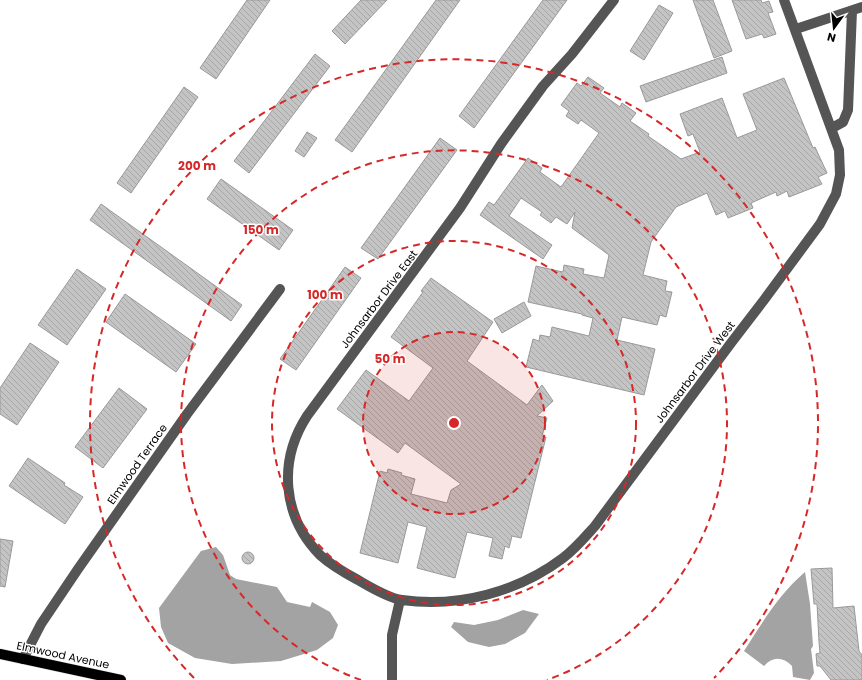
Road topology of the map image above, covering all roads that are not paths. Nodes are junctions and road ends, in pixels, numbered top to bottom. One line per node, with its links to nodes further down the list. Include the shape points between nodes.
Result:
1 (614, 0): 7 (street, Johnsarbor Drive East, via 543,86 501,144 460,208 307,416 294,439 287,479 293,510 305,536 321,556 335,566 378,591)
2 (784, 0): 4 (street, Johnsarbor Drive West)
3 (857, 9): 4 (street); 5 (street, via 848,110 843,122)
4 (796, 28): 5 (street, Johnsarbor Drive West)
5 (832, 128): 7 (street, Johnsarbor Drive West, via 839,150 840,175 836,194 820,224 586,536 551,566 532,578 503,590 461,600)
6 (280, 289): 9 (street, Elmwood Terrace, via 78,569 41,624)
7 (400, 600): 11 (street, via 392,635)
8 (0, 654): 9 (main road, Elmwood Avenue)
9 (23, 659): 10 (main road, Elmwood Avenue)
10 (121, 680)
11 (392, 680)

